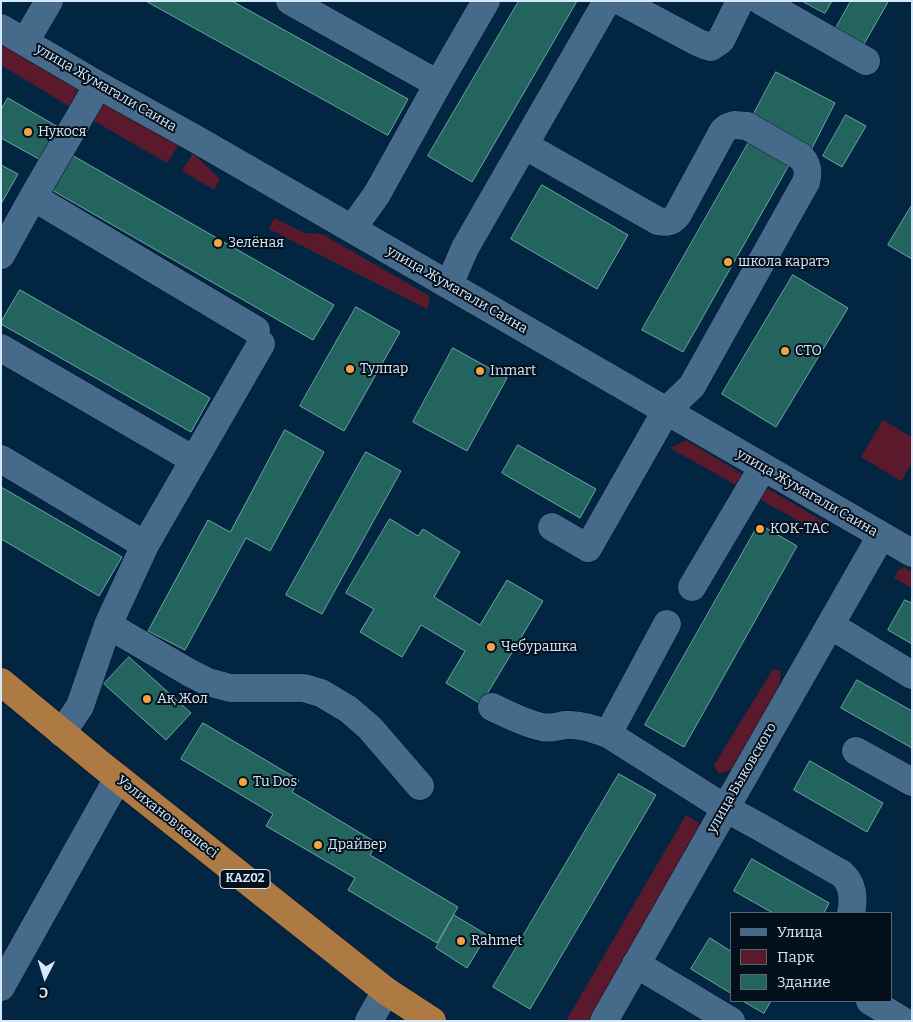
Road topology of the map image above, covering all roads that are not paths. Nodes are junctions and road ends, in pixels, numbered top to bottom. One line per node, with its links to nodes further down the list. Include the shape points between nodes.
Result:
1 (49, 1): 9 (street)
2 (290, 1): 12 (street)
3 (486, 1): 12 (street)
4 (607, 1): 13 (street)
5 (620, 1): 6 (street, via 704,46 711,46 721,40)
6 (740, 1)
7 (760, 1): 10 (street)
8 (1, 28): 9 (street, улица Жумагали Саина)
9 (25, 42): 11 (street, улица Жумагали Саина)
10 (866, 62)
11 (98, 84): 14 (street); 15 (street, улица Жумагали Саина)
12 (438, 84): 15 (street, via 377,194)
13 (524, 145): 17 (street, via 465,248); 19 (street, via 664,222 678,214 728,127 747,126 805,162 808,168 806,182 692,386)
14 (34, 197): 16 (street); 21 (street, via 258,337)
15 (352, 229): 17 (street, улица Жумагали Саина)
16 (1, 255)
17 (449, 285): 19 (street, улица Жумагали Саина)
18 (1, 348): 21 (street)
19 (666, 411): 22 (street, улица Жумагали Саина); 23 (street, via 588,548)
20 (1, 459): 25 (street)
21 (194, 460): 25 (street)
22 (763, 467): 24 (street, улица Жумагали Саина); 27 (street)
23 (552, 527)
24 (881, 536): 26 (street, улица Жумагали Саина); 30 (street, улица Быковского)
25 (145, 545): 29 (street)
26 (912, 553)
27 (692, 587)
28 (667, 624): 35 (street)
29 (108, 625): 34 (street, via 80,706); 39 (street, via 208,682 230,688 304,688 321,693 348,709 370,728)
30 (830, 625): 31 (street); 40 (street, улица Быковского)
31 (912, 675)
32 (1, 682): 34 (highway, Уәлиханов көшесі / KАZ02)
33 (492, 707): 35 (street, via 542,727 581,726)
34 (62, 733): 37 (highway, Уәлиханов көшесі / KАZ02)
35 (608, 734): 40 (street)
36 (856, 751): 38 (street)
37 (118, 778): 43 (street); 44 (highway, Уәлиханов көшесі / KАZ02)
38 (912, 782)
39 (420, 786)
40 (725, 808): 41 (street, via 847,878 853,894); 42 (street, улица Быковского)
41 (851, 912)
42 (636, 964): 48 (street, улица Быковского); 49 (street)
43 (1, 986)
44 (386, 991): 46 (street); 47 (highway, Уәлиханов көшесі / KАZ02)
45 (872, 1002): 50 (street)
46 (369, 1021)
47 (432, 1021)
48 (604, 1021)
49 (731, 1021)
50 (903, 1021)

